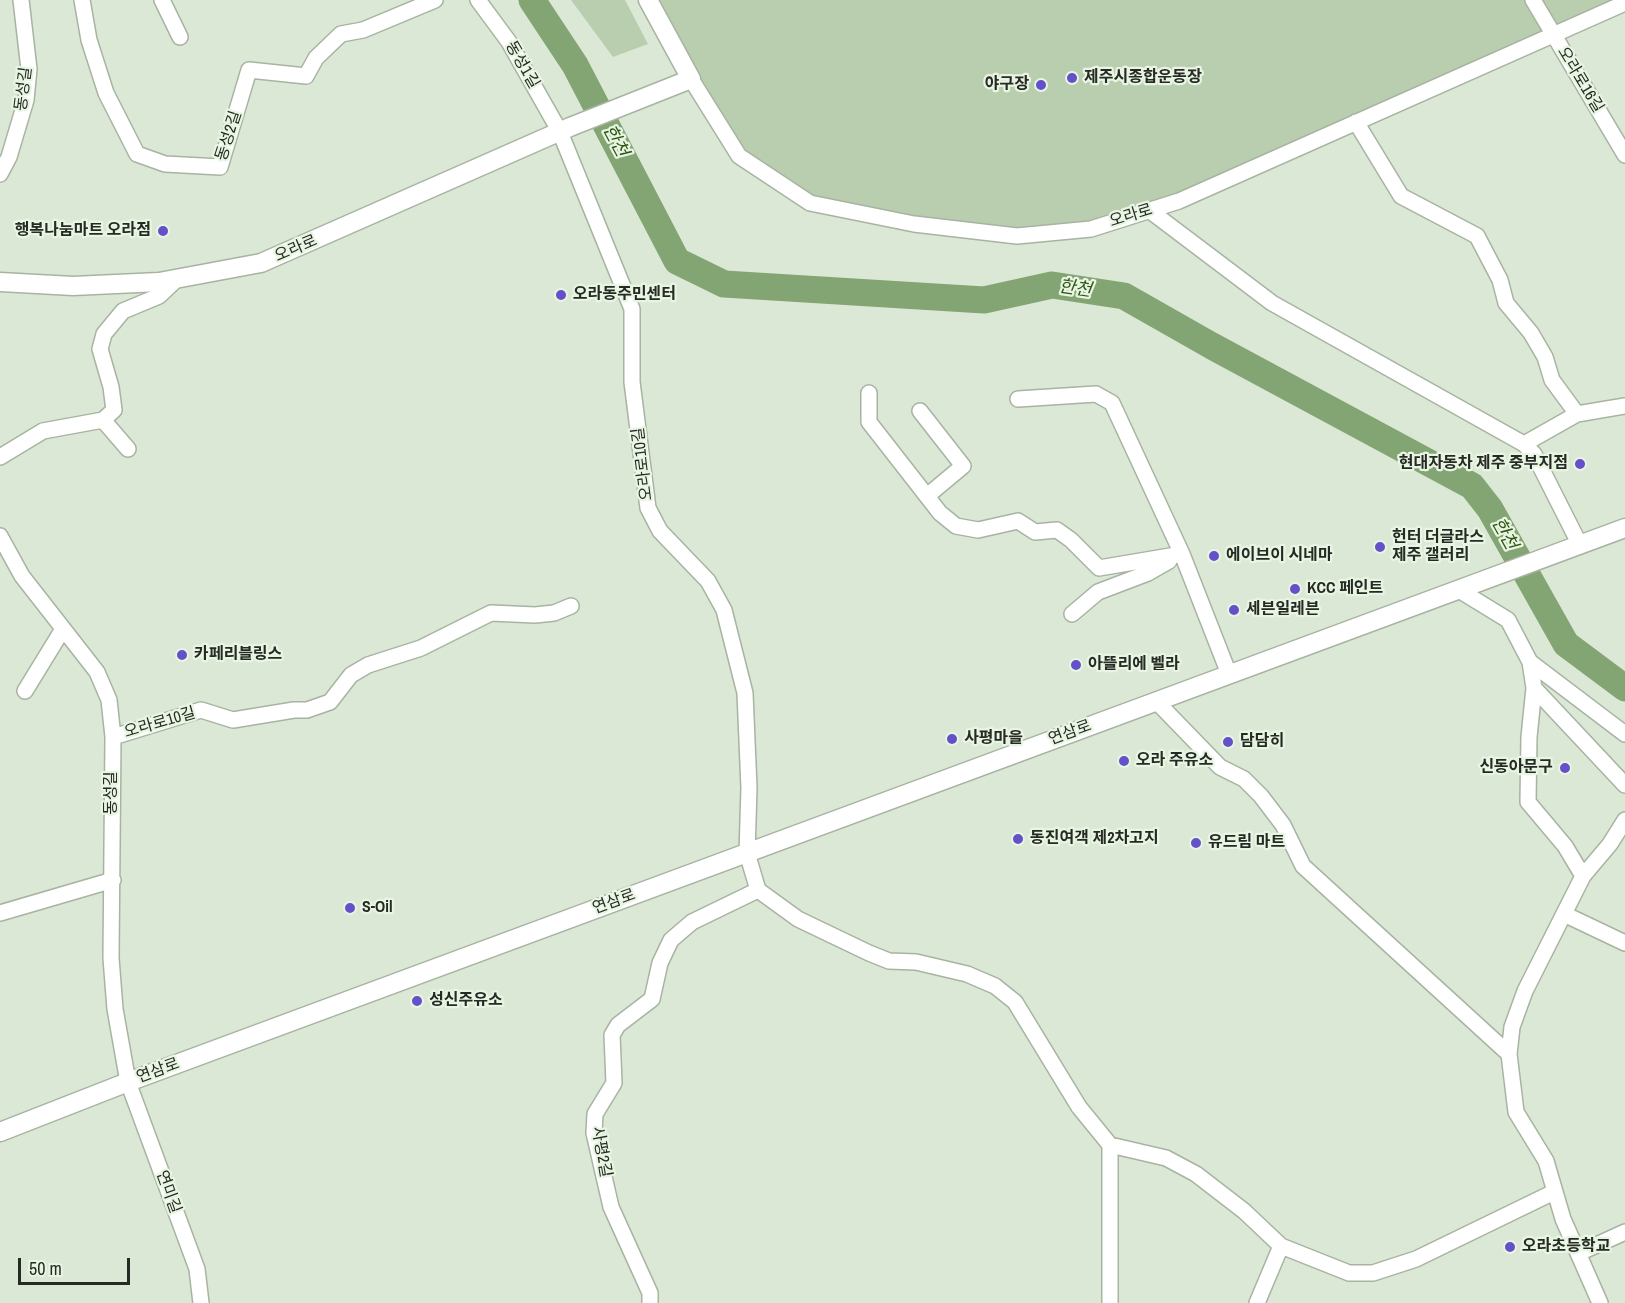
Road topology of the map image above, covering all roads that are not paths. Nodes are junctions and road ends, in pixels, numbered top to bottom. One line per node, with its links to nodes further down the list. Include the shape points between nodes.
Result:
1 (21, 0): 15 (street, 동성길, via 29,69 26,100)
2 (82, 0): 4 (street, 동성2길, via 106,93 137,154 165,164 220,167 249,70 306,76 316,58 340,34 363,30)
3 (162, 0): 10 (street)
4 (435, 0)
5 (478, 0): 13 (street, 동성1길)
6 (648, 0): 11 (main road)
7 (1533, 0): 9 (street, 오라로16길)
8 (1625, 3): 9 (street, 오라로)
9 (1554, 35): 12 (street, 오라로); 14 (street, 오라로16길)
10 (180, 37)
11 (691, 79): 13 (main road, 오라로); 16 (street, 오라로, via 739,156 810,203 914,224 1017,236 1091,229)
12 (1356, 122): 16 (street, 오라로, via 1179,201); 23 (street, via 1401,196 1478,236 1500,280 1506,303 1531,333 1552,380)
13 (565, 130): 17 (main road, 오라로, via 261,263); 46 (street, 오라로10길, via 632,309 632,382 648,508 660,531 708,581 723,610 745,693)
14 (1625, 155)
15 (0, 174)
16 (1149, 210): 25 (street, via 1272,303)
17 (178, 278): 18 (main road, 오라로, via 73,286); 24 (street, via 159,297 123,311 104,334 100,349 114,410)
18 (0, 282)
19 (869, 393): 28 (street, via 869,422)
20 (1018, 399): 32 (street, via 1096,394 1112,403)
21 (1625, 405): 23 (street)
22 (920, 411): 28 (street, via 963,466)
23 (1577, 414): 25 (street)
24 (103, 420): 26 (street); 27 (street, via 43,431)
25 (1524, 444): 31 (street, via 1534,454)
26 (128, 449)
27 (0, 457)
28 (927, 496): 32 (street, via 956,526 978,530 1018,521 1035,532 1057,530 1099,568)
29 (1625, 528): 31 (main road)
30 (0, 536): 36 (street, 동성길, via 22,576)
31 (1577, 546): 33 (main road, 연삼로)
32 (1182, 554): 35 (street, via 1148,573 1098,592); 38 (street)
33 (1459, 590): 37 (street, via 1508,620); 38 (main road, 연삼로)
34 (571, 606): 43 (street, 오라로10길, via 544,614 491,613 421,648 368,665 351,675 330,702 308,710 233,720 201,710)
35 (1072, 614)
36 (63, 629): 40 (street); 43 (street, 동성길, via 97,672 109,700)
37 (1530, 662): 39 (street); 42 (street)
38 (1229, 675): 41 (main road, 연삼로)
39 (1534, 688): 44 (street); 47 (street, via 1528,802 1565,846)
40 (25, 691)
41 (1156, 701): 46 (main road, 연삼로); 53 (street, via 1220,766 1244,779 1261,796 1282,825 1302,866)
42 (1625, 734)
43 (113, 737): 48 (street, 동성길)
44 (1625, 785)
45 (1625, 820): 47 (street)
46 (747, 852): 49 (street, 오라로10길); 54 (main road, 연삼로)
47 (1583, 876): 51 (street)
48 (113, 880): 50 (street); 54 (street, 동성길, via 111,958)
49 (758, 890): 56 (street, via 798,919 869,953 967,974 995,987 1015,1002 1079,1107); 62 (street, 사평2길, via 692,922 671,940 660,963 652,999 618,1025 612,1035 614,1083 595,1114 594,1133 611,1207 650,1293)
50 (0, 913)
51 (1564, 914): 52 (street); 53 (street, via 1525,991 1512,1027)
52 (1625, 943)
53 (1509, 1054): 57 (street, via 1516,1113 1546,1161)
54 (128, 1082): 55 (main road, 연삼로); 61 (street, 연미길, via 197,1269)
55 (0, 1132)
56 (1110, 1145): 59 (street, via 1166,1158 1196,1174 1261,1225); 63 (street)
57 (1554, 1192): 59 (street, via 1416,1259 1373,1273 1349,1273); 60 (street)
58 (1625, 1232): 60 (street)
59 (1281, 1246): 64 (street)
60 (1579, 1253): 65 (street)
61 (201, 1303)
62 (650, 1303)
63 (1110, 1303)
64 (1257, 1303)
65 (1600, 1303)

